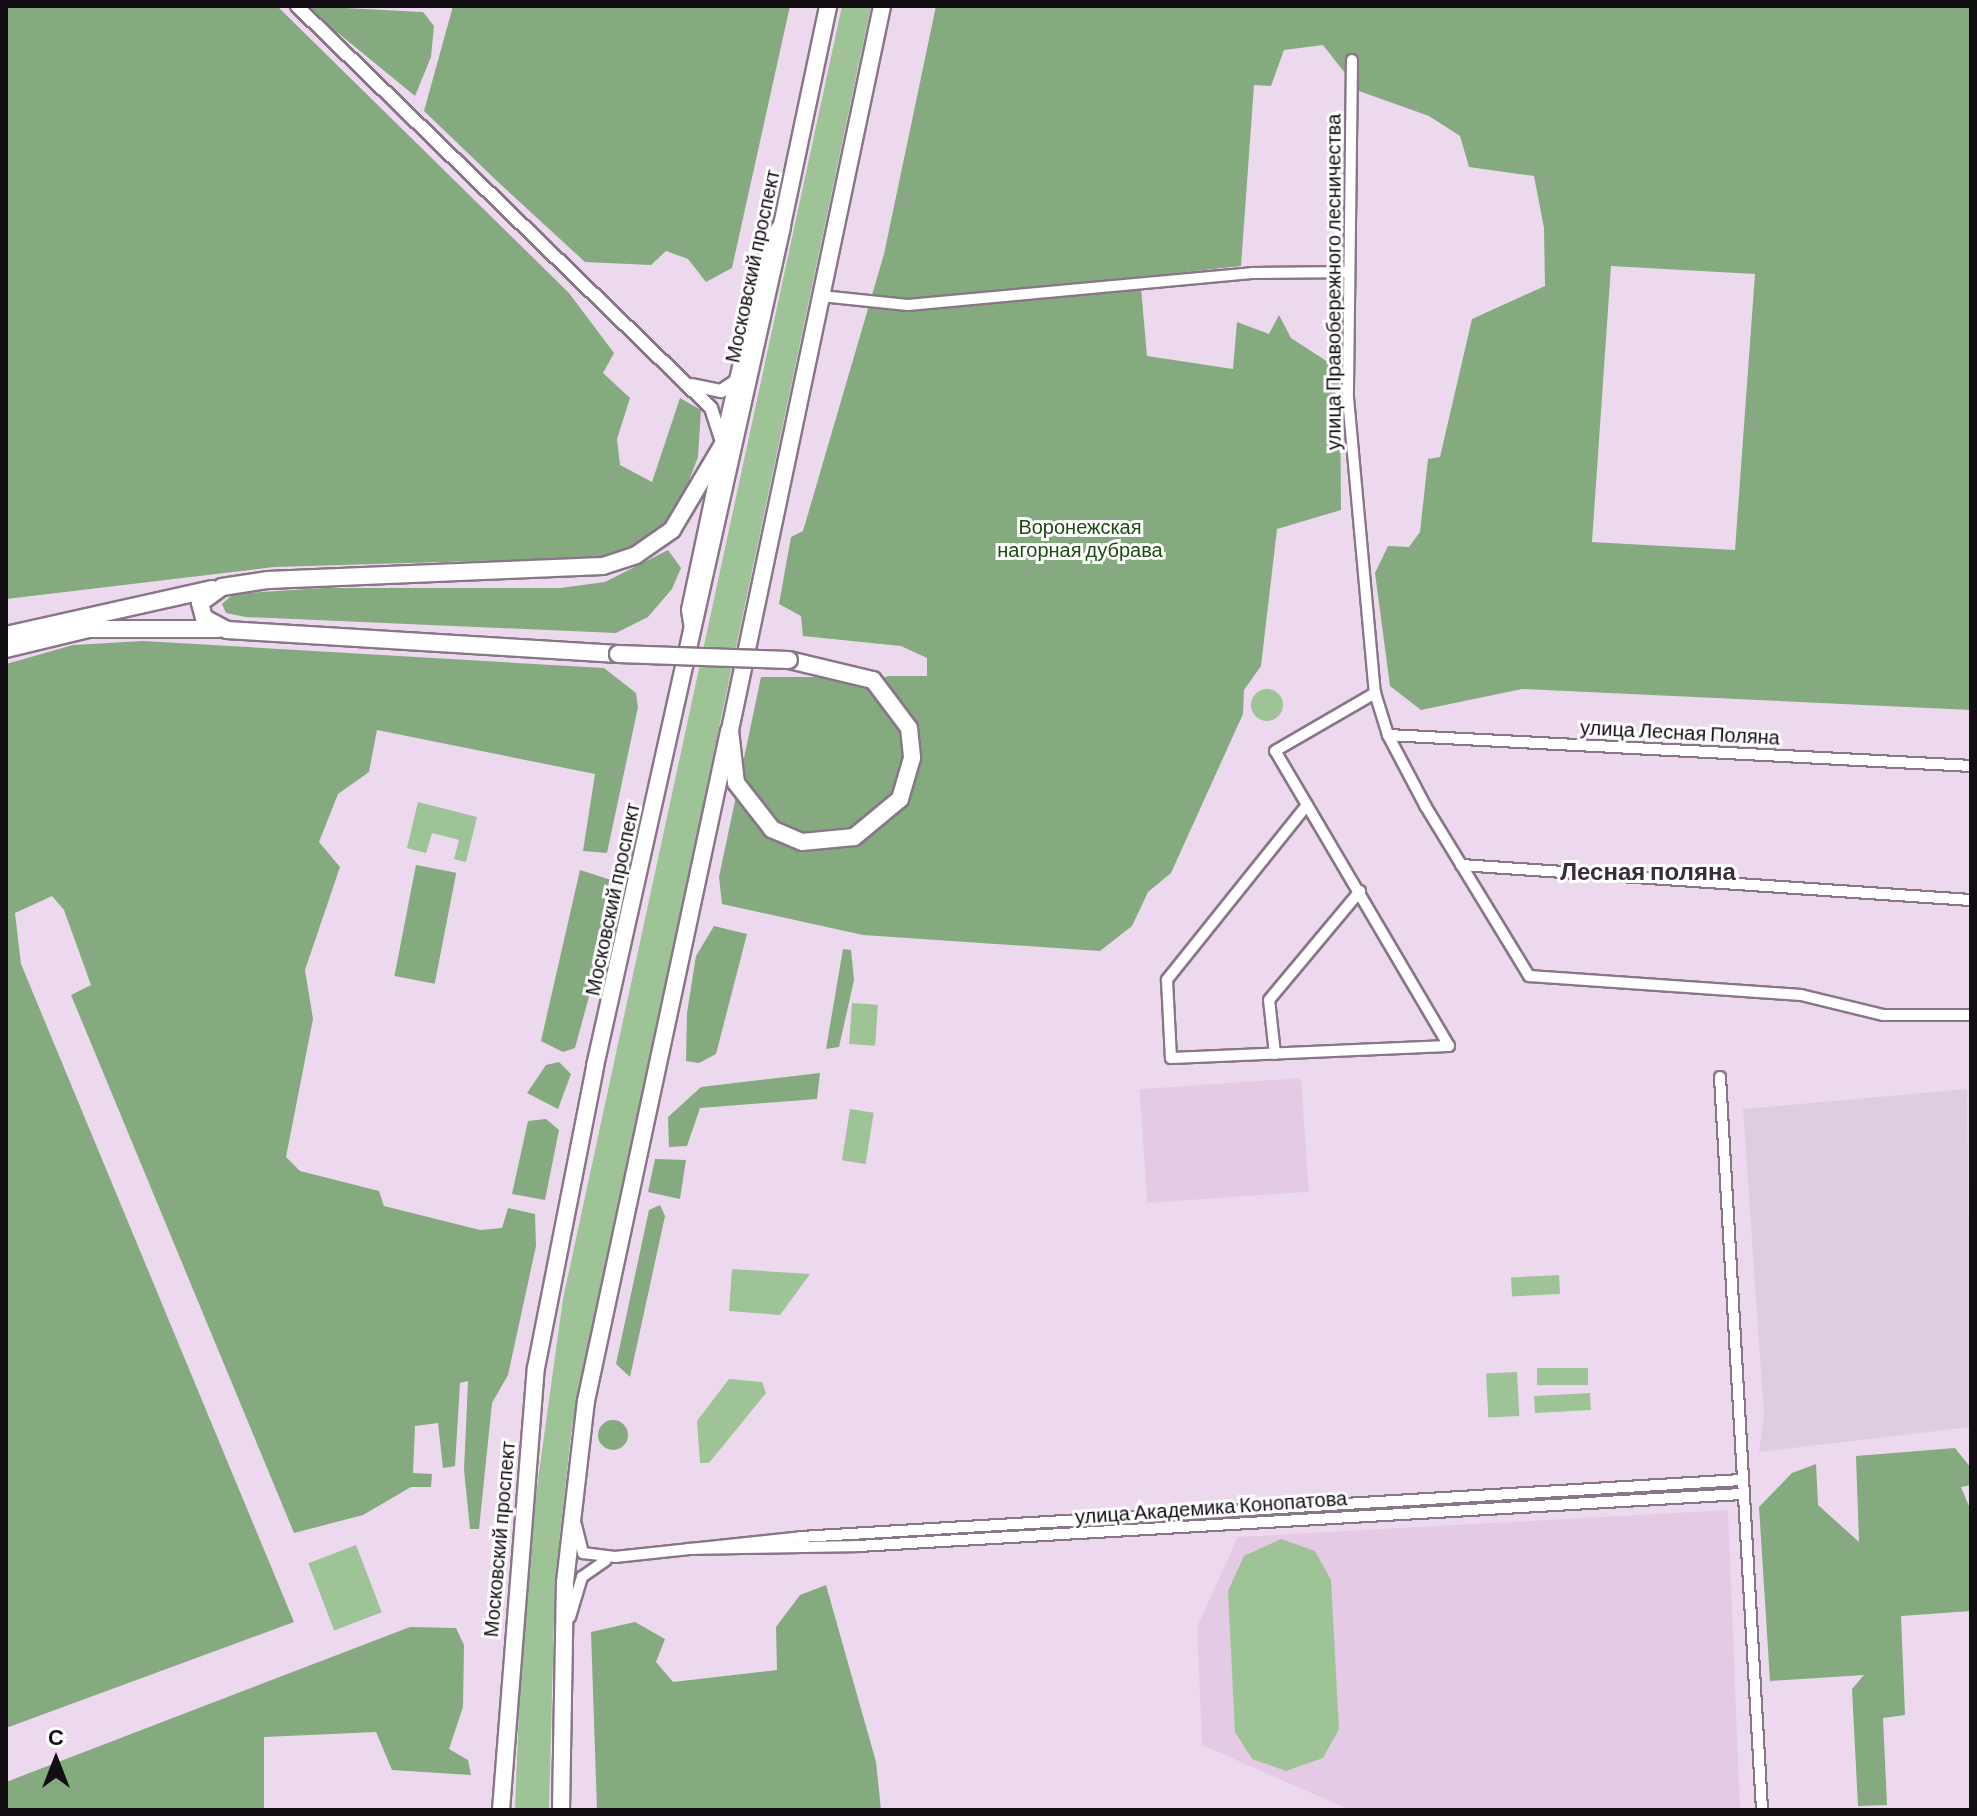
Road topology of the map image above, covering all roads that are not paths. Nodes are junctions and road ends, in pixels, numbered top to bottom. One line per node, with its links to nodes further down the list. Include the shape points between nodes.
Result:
1 (297, 6): 9 (street)
2 (828, 6): 5 (main road, Московский проспект)
3 (882, 6): 7 (main road)
4 (1352, 60): 6 (street, улица Правобережного лесничества)
5 (782, 225): 8 (main road, via 770,243); 14 (main road, Московский проспект)
6 (1349, 272): 7 (street, via 1252,273 908,305); 16 (street, улица Правобережного лесничества, via 1351,469)
7 (821, 296): 17 (main road)
8 (739, 379): 9 (street, via 721,391); 10 (main road)
9 (692, 385): 10 (street, via 716,417)
10 (723, 444): 11 (main road, via 688,512 655,544 620,561 566,571); 14 (street, via 688,610)
11 (222, 587): 12 (main road, via 200,609); 13 (main road)
12 (227, 630): 15 (main road, via 88,629); 17 (main road, bridge, via 789,660 858,674 894,699 909,728 912,758 891,812 837,842 786,838 741,793)
13 (6, 635)
14 (692, 635): 33 (main road, Московский проспект, via 536,1368)
15 (6, 649)
16 (1375, 693): 18 (street); 20 (street, via 1275,751)
17 (730, 730): 29 (main road, via 605,1300)
18 (1388, 735): 19 (street, улица Лесная Поляна); 21 (street)
19 (1971, 766)
20 (1307, 805): 22 (street); 25 (street, via 1167,980 1171,1058)
21 (1461, 865): 23 (street); 24 (street, via 1529,976 1801,995 1883,1015)
22 (1360, 891): 25 (street, via 1269,1000); 25 (street, via 1449,1046)
23 (1971, 900)
24 (1971, 1015)
25 (1275, 1054)
26 (1720, 1077): 27 (street)
27 (1741, 1480): 28 (street); 30 (street, улица Академика Конопатова)
28 (1742, 1494): 30 (street, улица Академика Конопатова, via 785,1550); 35 (street)
29 (572, 1503): 31 (street, via 583,1553); 32 (main road)
30 (682, 1547): 31 (street, улица Академика Конопатова)
31 (615, 1557): 32 (street, via 597,1563 577,1586)
32 (563, 1651): 34 (main road)
33 (501, 1810)
34 (561, 1810)
35 (1762, 1810)

